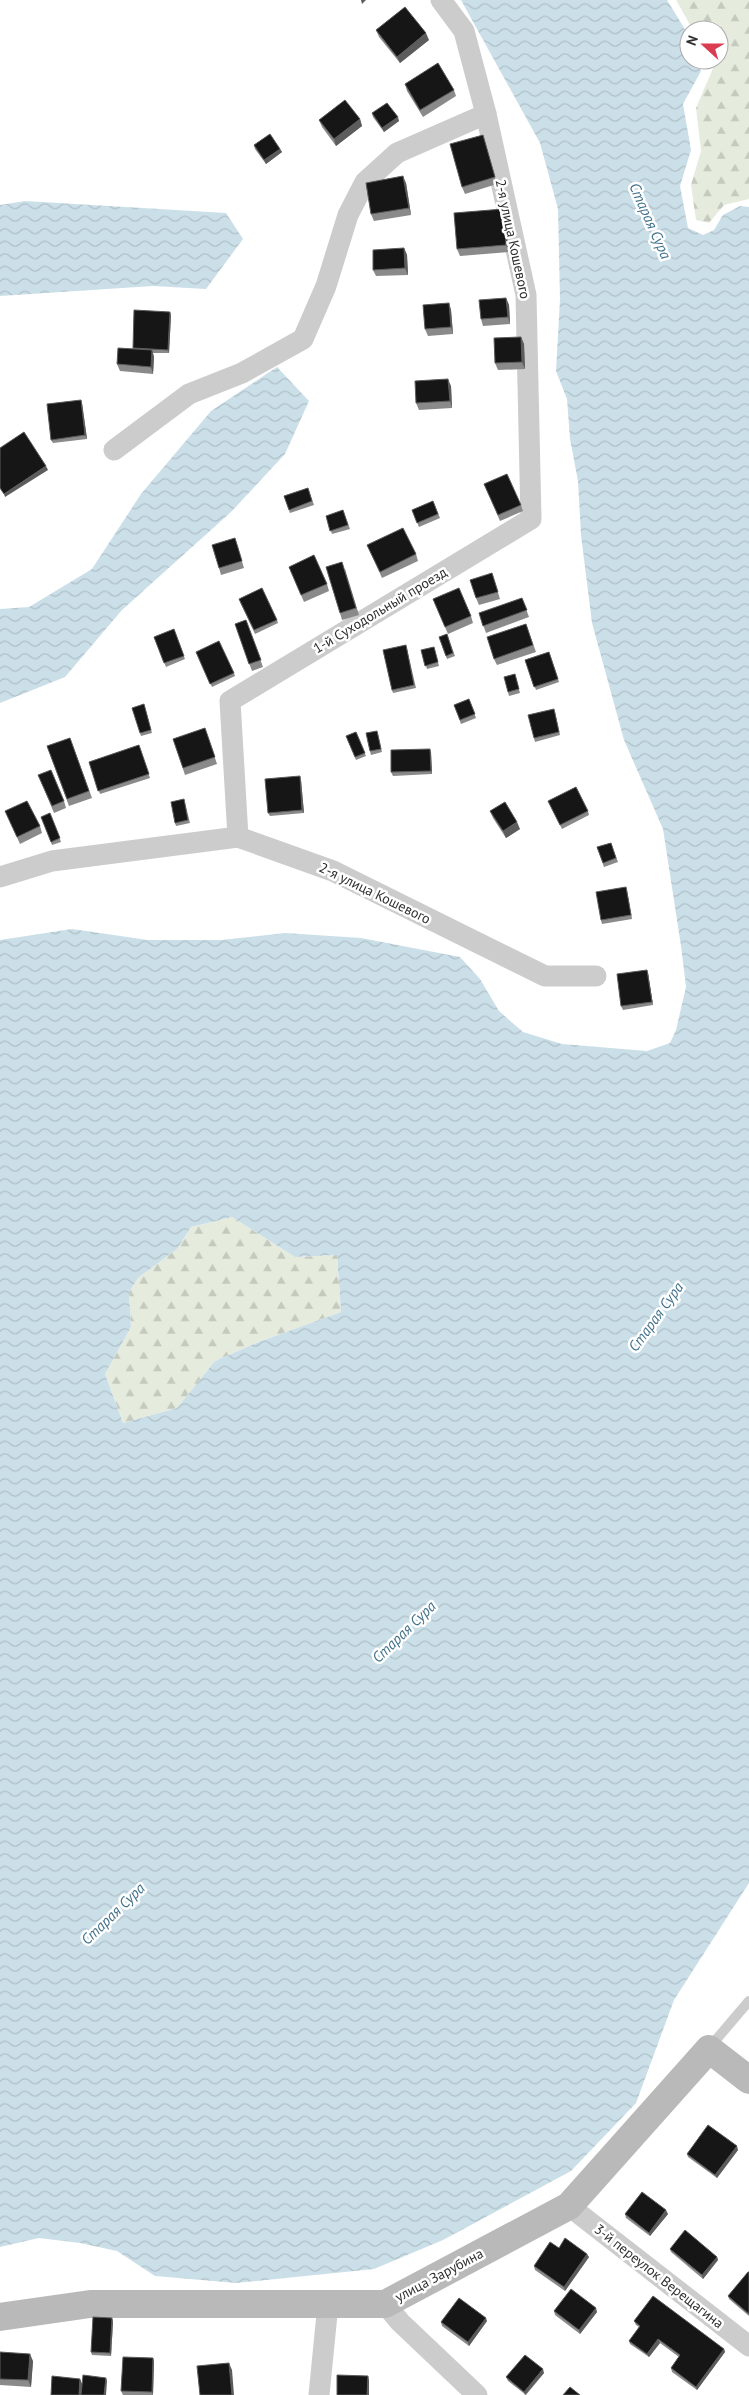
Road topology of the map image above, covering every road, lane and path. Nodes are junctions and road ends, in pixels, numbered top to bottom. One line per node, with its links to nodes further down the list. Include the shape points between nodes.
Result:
1 (441, 0): 2 (street, 2-я улица Кошевого, via 464,31)
2 (486, 114): 3 (street, via 397,153 365,182 348,215 326,286 303,339 242,373 189,394); 4 (street, 2-я улица Кошевого, via 526,295)
3 (114, 450)
4 (531, 519): 5 (street, 1-й Суходольный проезд, via 230,701)
5 (238, 837): 6 (street, 2-я улица Кошевого, via 52,861); 7 (street, 2-я улица Кошевого, via 333,871 545,976)
6 (0, 877)
7 (596, 976)
8 (749, 2001): 9 (lane)
9 (709, 2049): 10 (street); 11 (street, улица Зарубина)
10 (749, 2080)
11 (569, 2206): 13 (street, улица Зарубина); 15 (street, 3-й переулок Верещагина)
12 (328, 2304): 13 (street, улица Зарубина); 14 (street, улица Зарубина, via 90,2304); 16 (street)
13 (385, 2304): 17 (street)
14 (0, 2317)
15 (749, 2346)
16 (319, 2395)
17 (477, 2395)

